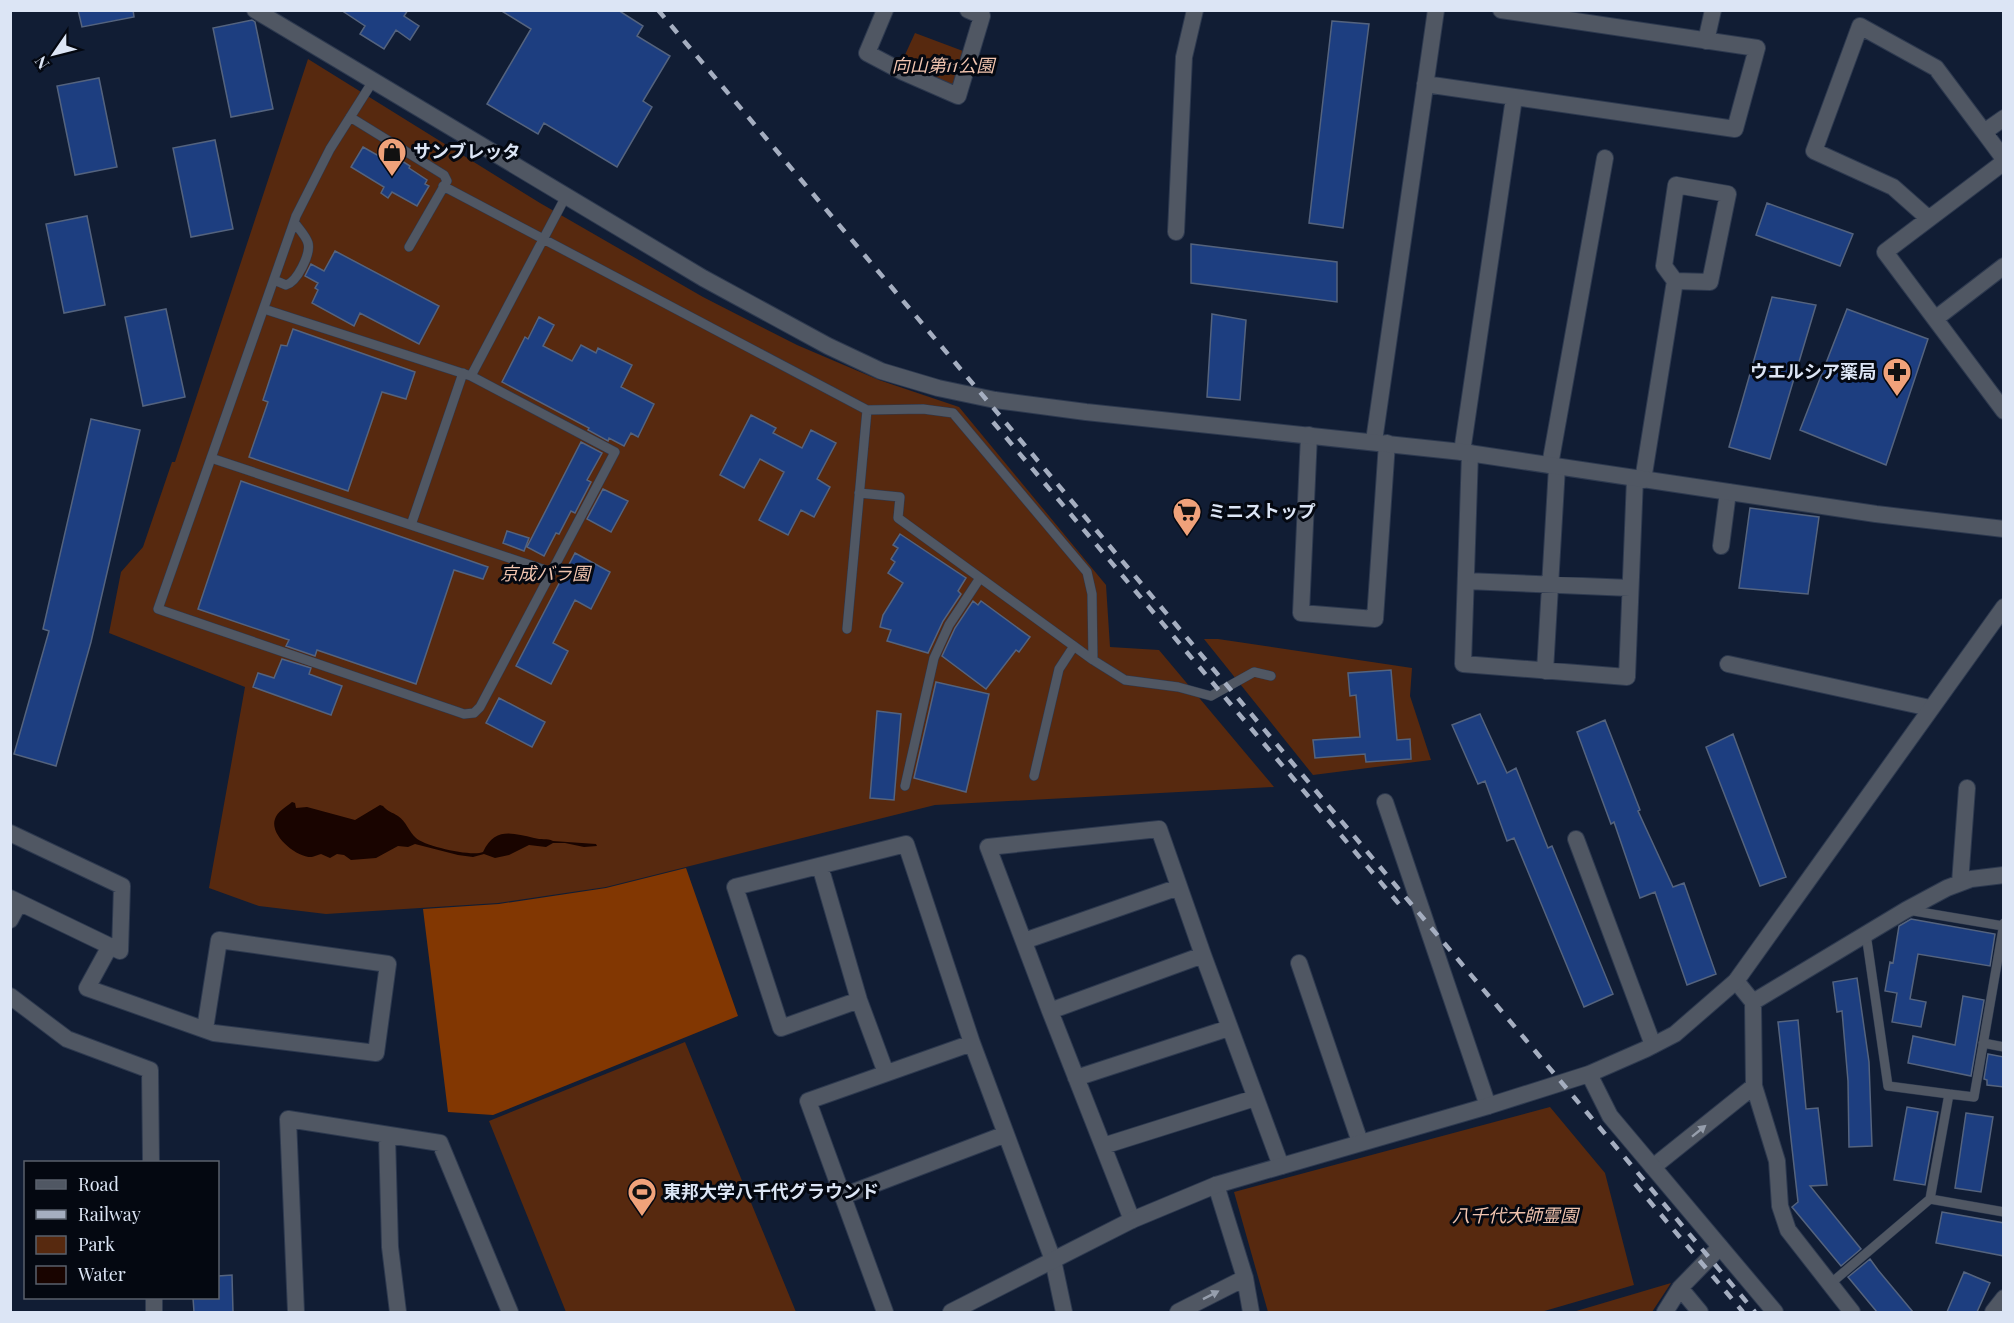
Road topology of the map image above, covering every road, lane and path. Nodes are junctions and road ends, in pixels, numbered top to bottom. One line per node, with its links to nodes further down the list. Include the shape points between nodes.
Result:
1 (255, 10): 9 (street)
2 (885, 10): 3 (street, via 867,53 958,96 982,16)
3 (968, 10)
4 (1195, 10): 21 (street, via 1184,57)
5 (1436, 10): 10 (street)
6 (1713, 10): 8 (street)
7 (1507, 11): 8 (street)
8 (1706, 40): 11 (street, via 1757,48 1735,129)
9 (373, 81): 12 (lane); 18 (street)
10 (1425, 84): 11 (street); 33 (street)
11 (1514, 98): 34 (street)
12 (350, 117): 17 (lane, via 444,175 447,181); 20 (lane)
13 (2004, 118): 14 (street)
14 (1984, 132): 16 (street); 19 (street, via 1936,68 1860,26 1814,151 1893,187)
15 (1605, 158): 36 (street)
16 (2004, 161): 19 (street)
17 (443, 186): 22 (lane); 23 (lane)
18 (566, 196): 22 (lane); 32 (street, via 713,283 881,371 995,400)
19 (1928, 218): 28 (street, via 1885,252)
20 (294, 222): 25 (lane); 25 (lane, via 307,240 309,252 293,282 286,285)
21 (1176, 232)
22 (543, 240): 29 (lane); 30 (lane)
23 (408, 247)
24 (2000, 275): 28 (street)
25 (274, 280): 27 (lane)
26 (1675, 281): 26 (street, via 1664,266 1676,185 1728,194 1710,282); 37 (street)
27 (264, 309): 29 (lane); 35 (lane)
28 (1935, 319): 31 (street)
29 (467, 374): 40 (lane); 43 (lane, via 615,452)
30 (867, 410): 39 (lane); 51 (lane, via 952,413 1087,572 1092,594)
31 (2004, 411)
32 (1308, 435): 33 (street); 33 (street, via 1301,613 1375,619)
33 (1381, 442): 34 (street)
34 (1466, 453): 36 (street); 45 (street)
35 (211, 458): 40 (lane); 43 (lane, via 158,609 464,714 474,713 480,707)
36 (1553, 466): 37 (street); 46 (street)
37 (1639, 479): 38 (street); 47 (street)
38 (1728, 492): 41 (street); 42 (street)
39 (859, 493): 44 (lane, via 900,497 898,518); 49 (lane)
40 (411, 525): 43 (lane)
41 (2004, 529)
42 (1721, 546)
43 (551, 572)
44 (980, 578): 50 (lane); 57 (lane, via 949,625 934,658)
45 (1466, 581): 46 (street); 53 (street, via 1463,664)
46 (1549, 585): 47 (street); 53 (street)
47 (1630, 588): 53 (street, via 1627,677)
48 (2004, 607): 55 (street)
49 (847, 629)
50 (1074, 646): 51 (lane); 56 (lane, via 1059,669)
51 (1093, 660): 54 (lane, via 1125,680 1211,696 1254,672)
52 (1728, 664): 55 (street)
53 (1545, 671)
54 (1271, 676)
55 (1930, 708): 75 (street)
56 (1034, 777)
57 (905, 786)
58 (1967, 788): 64 (street)
59 (1385, 802): 92 (street)
60 (10, 833): 72 (street, via 122,886 120,951)
61 (1576, 839): 84 (street)
62 (820, 866): 77 (street); 77 (street, via 735,887 781,1028); 82 (street, via 906,844)
63 (2004, 875): 64 (street)
64 (1960, 883): 67 (street)
65 (1179, 886): 71 (street); 71 (street, via 1159,829 988,847); 73 (street)
66 (15, 901): 68 (street); 72 (street)
67 (1906, 910): 69 (lane); 70 (street)
68 (10, 920)
69 (2003, 924): 83 (lane)
70 (1866, 934): 78 (street); 90 (lane, via 1888,1086)
71 (1023, 941): 79 (street)
72 (110, 946): 81 (street, via 87,988)
73 (1203, 956): 79 (street); 80 (street)
74 (1299, 963): 95 (street)
75 (1736, 981): 78 (street); 84 (street, via 1675,1034)
76 (10, 996): 97 (street, via 67,1039 150,1070)
77 (860, 1000): 86 (street)
78 (1753, 1002): 89 (street)
79 (1050, 1011): 88 (street)
80 (1229, 1028): 88 (street); 91 (street)
81 (205, 1029): 81 (street, via 376,1053 388,964 219,940)
82 (972, 1043): 86 (street); 93 (street)
83 (1983, 1043): 85 (lane); 90 (lane, via 1974,1097)
84 (1653, 1045): 87 (street)
85 (2004, 1047)
86 (886, 1073): 101 (street, via 808,1101)
87 (1589, 1074): 92 (street); 99 (street, via 1610,1116)
88 (1076, 1078): 96 (street)
89 (1755, 1086): 99 (street, one-way to 89); 108 (street, via 1777,1161 1780,1206 1788,1230)
90 (1949, 1094): 102 (lane)
91 (1255, 1098): 96 (street); 98 (street)
92 (1488, 1106): 95 (street)
93 (1006, 1134): 101 (street); 106 (street)
94 (387, 1135): 112 (street, via 288,1119); 113 (street, via 390,1247); 114 (street, via 440,1143)
95 (1360, 1142): 98 (street)
96 (1103, 1146): 104 (street)
97 (151, 1161)
98 (1281, 1166): 100 (street)
99 (1653, 1167): 105 (street)
100 (1216, 1185): 104 (street); 107 (street)
101 (843, 1196): 115 (street)
102 (1930, 1199): 103 (lane); 108 (lane)
103 (2004, 1212)
104 (1132, 1220): 106 (street)
105 (1720, 1247): 109 (street); 121 (street)
106 (1053, 1260): 111 (street); 116 (street)
107 (1245, 1278): 117 (street, one-way to 107); 118 (street)
108 (1830, 1284): 122 (street)
109 (1680, 1288): 119 (street); 120 (street)
110 (2004, 1298): 123 (street)
111 (961, 1310)
112 (296, 1312)
113 (398, 1312)
114 (510, 1312)
115 (885, 1312)
116 (1065, 1312)
117 (1178, 1312)
118 (1251, 1312)
119 (1665, 1312)
120 (1700, 1312)
121 (1775, 1312)
122 (1852, 1312)
123 (1993, 1312)

